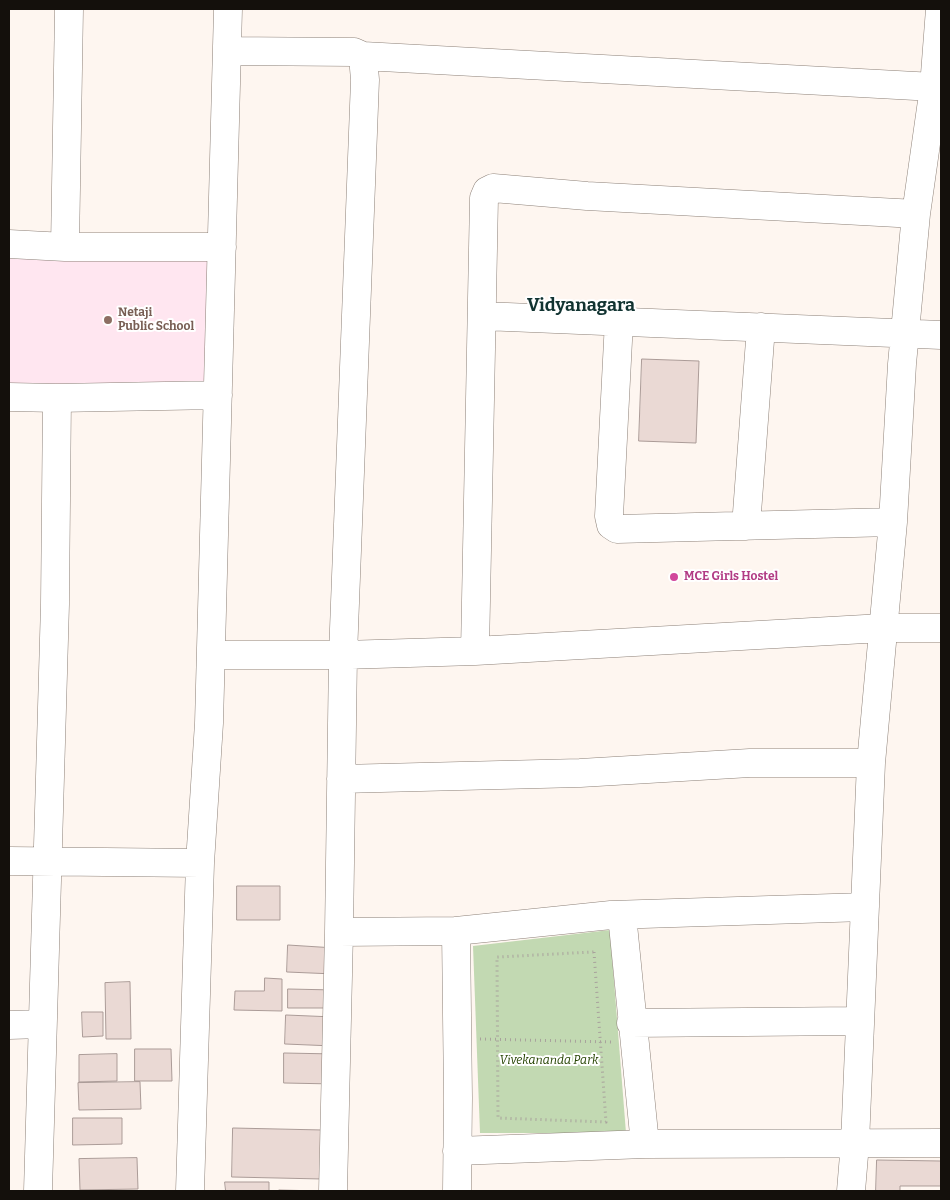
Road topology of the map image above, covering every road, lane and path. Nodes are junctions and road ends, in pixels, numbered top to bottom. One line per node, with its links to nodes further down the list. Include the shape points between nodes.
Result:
1 (68, 9): 10 (street)
2 (228, 9): 4 (street)
3 (940, 9): 6 (street)
4 (227, 51): 5 (street, via 354,52); 9 (street)
5 (363, 56): 6 (street); 24 (street, via 365,80)
6 (934, 87): 7 (street)
7 (916, 214): 11 (street, via 493,188 484,198); 14 (street)
8 (9, 244): 10 (street)
9 (222, 246): 10 (street); 16 (street)
10 (66, 247)
11 (483, 316): 12 (street); 23 (street)
12 (619, 321): 13 (street); 20 (street, via 611,525 618,530)
13 (761, 327): 14 (street); 20 (street)
14 (905, 332): 15 (street); 19 (street)
15 (941, 335)
16 (218, 395): 18 (street); 25 (street)
17 (9, 397): 18 (street)
18 (57, 398): 29 (street, via 55,604)
19 (893, 522): 20 (street); 21 (street)
20 (746, 526)
21 (883, 628): 22 (street); 23 (street); 26 (street)
22 (941, 628)
23 (476, 651): 24 (street)
24 (343, 655): 25 (street); 27 (street)
25 (211, 656): 30 (street)
26 (871, 763): 27 (street, via 750,763 580,774); 31 (street)
27 (341, 779): 34 (street)
28 (9, 861): 29 (street)
29 (46, 862): 30 (street); 36 (street)
30 (200, 863): 47 (street)
31 (865, 907): 32 (street); 35 (street)
32 (622, 915): 33 (street); 38 (street)
33 (456, 931): 34 (street); 39 (street)
34 (339, 932): 48 (street)
35 (859, 1021): 38 (street); 44 (street)
36 (42, 1024): 37 (street); 46 (street)
37 (9, 1025)
38 (633, 1032): 41 (path); 43 (street)
39 (457, 1039): 40 (path); 45 (street)
40 (497, 1039): 41 (path); 41 (path, via 498,1118 606,1122); 41 (path, via 498,957 594,952)
41 (600, 1042)
42 (941, 1143): 44 (street)
43 (645, 1144): 44 (street); 45 (street)
44 (855, 1144): 50 (street)
45 (457, 1151): 49 (street)
46 (38, 1191)
47 (190, 1191)
48 (333, 1191)
49 (457, 1191)
50 (851, 1191)

